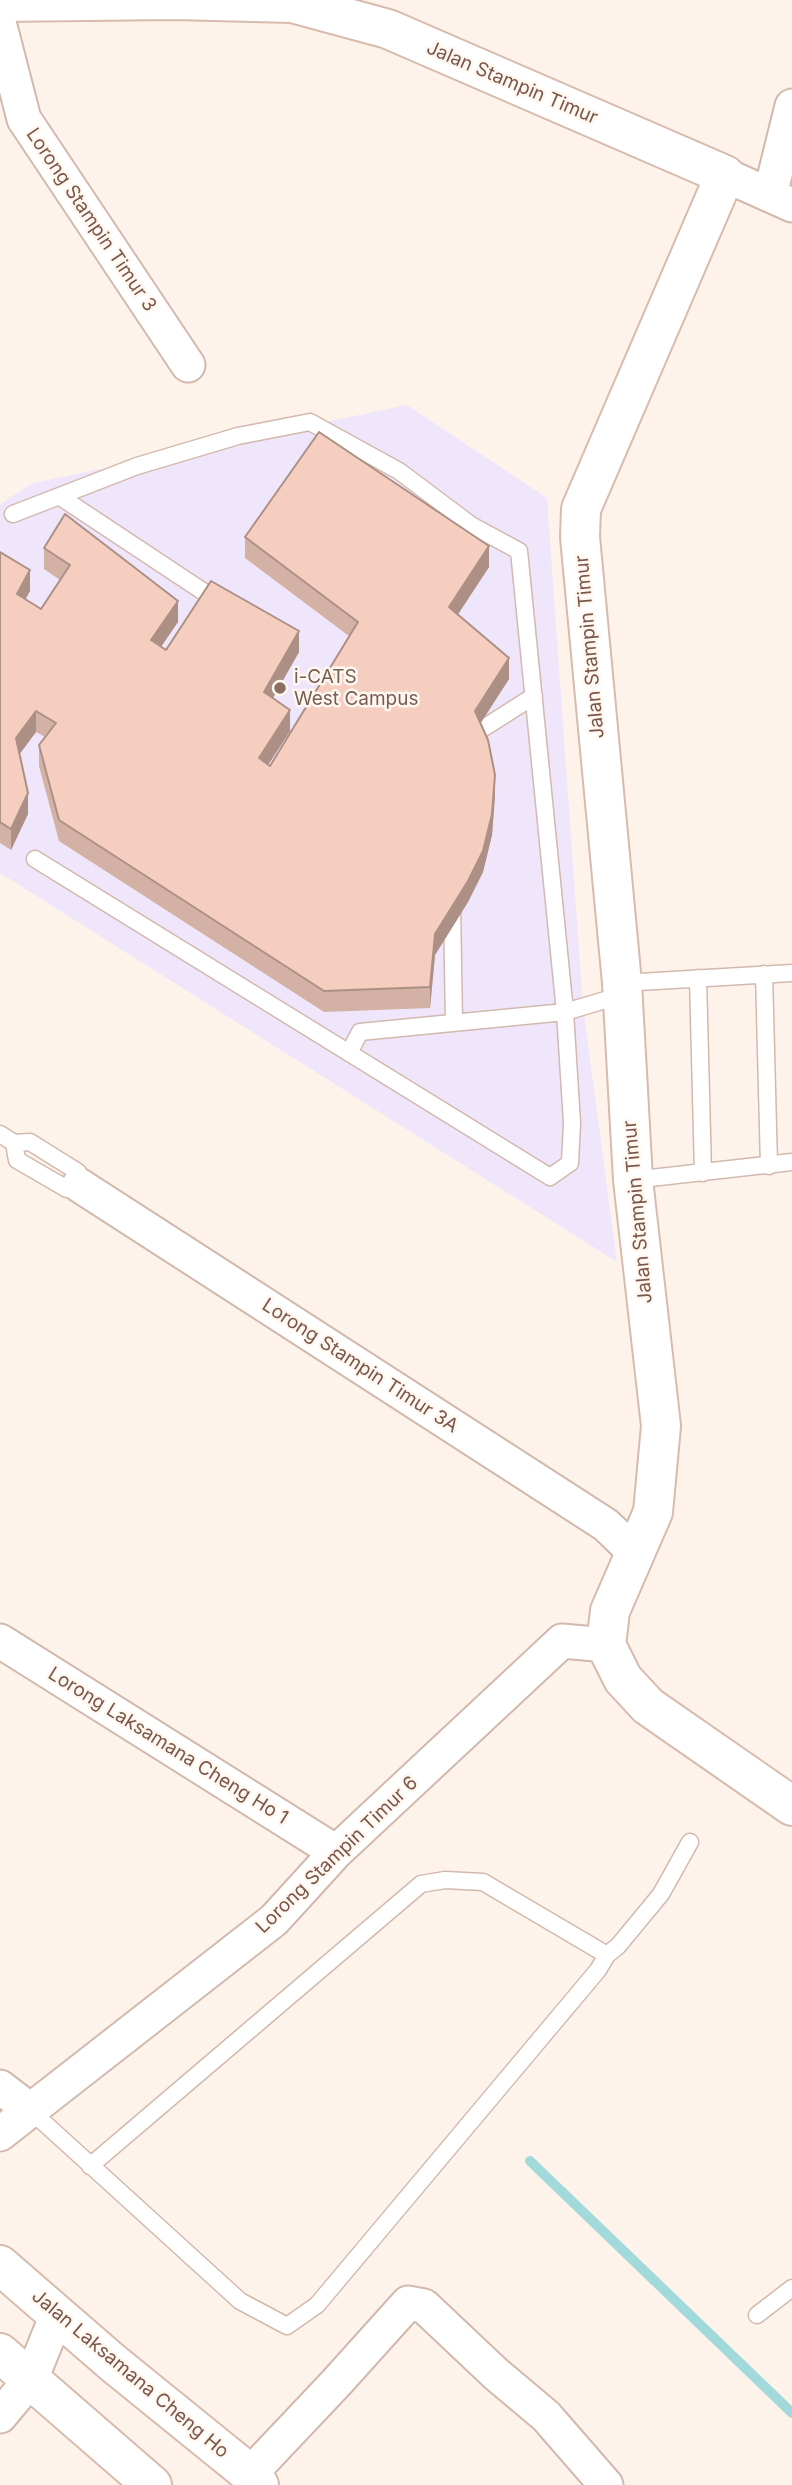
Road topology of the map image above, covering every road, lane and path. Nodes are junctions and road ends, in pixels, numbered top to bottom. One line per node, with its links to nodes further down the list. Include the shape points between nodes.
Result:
1 (0, 2): 4 (street, Jalan Stampin Timur, via 292,2 388,29)
2 (0, 26): 6 (street, Lorong Stampin Timur 3, via 24,119)
3 (792, 106): 5 (street)
4 (725, 175): 5 (street); 17 (street, Jalan Stampin Timur, via 581,509)
5 (781, 200)
6 (188, 365)
7 (59, 496): 8 (lane); 9 (lane); 10 (lane, via 137,466 238,436 310,422 399,471 471,525 519,551)
8 (13, 514)
9 (237, 613)
10 (534, 696): 11 (lane, via 482,729); 18 (lane)
11 (459, 762)
12 (35, 859): 20 (lane)
13 (452, 885): 19 (lane)
14 (792, 973): 15 (lane)
15 (764, 974): 16 (lane); 23 (lane)
16 (698, 978): 17 (lane); 24 (lane)
17 (622, 989): 18 (lane); 25 (street, Jalan Stampin Timur)
18 (565, 1012): 19 (lane); 20 (lane, via 570,1163 550,1177)
19 (454, 1023): 20 (lane, via 360,1032)
20 (349, 1053)
21 (7, 1138): 26 (lane, via 17,1160 66,1189)
22 (792, 1162): 23 (lane)
23 (769, 1166): 24 (lane)
24 (703, 1173): 25 (lane)
25 (633, 1181): 27 (street, Jalan Stampin Timur, via 661,1426 653,1512)
26 (79, 1185): 27 (street, Lorong Stampin Timur 3A, via 606,1525)
27 (635, 1553): 29 (street, Jalan Stampin Timur, via 610,1611)
28 (0, 1641): 32 (street, Lorong Laksamana Cheng Ho 1)
29 (606, 1645): 30 (street, via 623,1679 648,1706); 32 (street, Lorong Stampin Timur 6, via 562,1641)
30 (792, 1807)
31 (690, 1842): 33 (lane, via 661,1894)
32 (336, 1852): 35 (street, Lorong Stampin Timur 6, via 274,1920)
33 (607, 1955): 37 (lane, via 483,1882 421,1884); 37 (lane, via 317,2305 287,2326 240,2301)
34 (0, 2087): 35 (street)
35 (30, 2110): 36 (street, Lorong Stampin Timur 6); 37 (lane)
36 (0, 2134)
37 (90, 2166)
38 (0, 2265): 40 (street, Jalan Laksamana Cheng Ho)
39 (792, 2288): 41 (lane)
40 (57, 2315): 43 (street); 45 (street, Jalan Laksamana Cheng Ho)
41 (757, 2315)
42 (0, 2353): 43 (street)
43 (32, 2379): 44 (street); 46 (street)
44 (0, 2416)
45 (255, 2479): 47 (street, via 408,2303 424,2306 546,2416)
46 (152, 2485)
47 (606, 2485)

